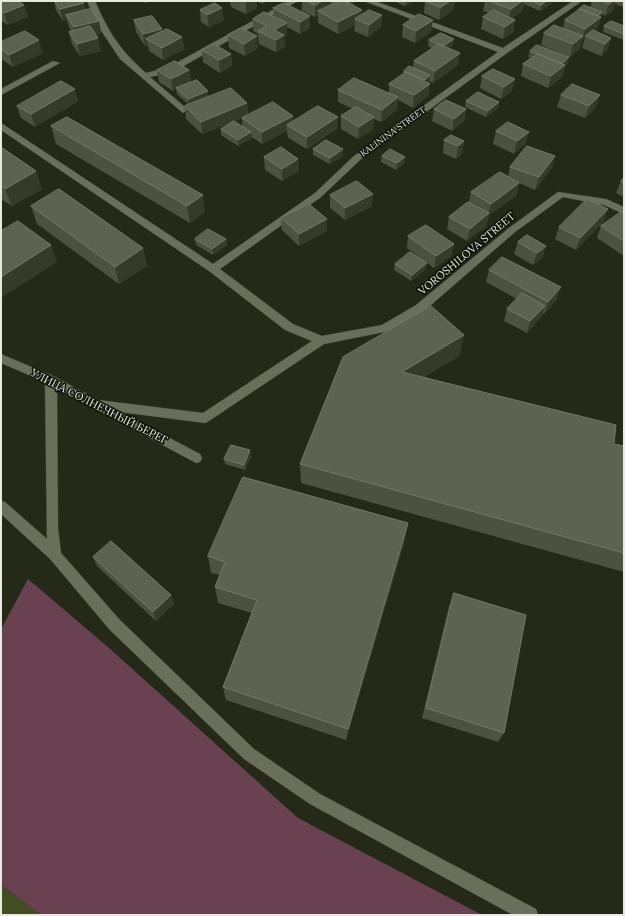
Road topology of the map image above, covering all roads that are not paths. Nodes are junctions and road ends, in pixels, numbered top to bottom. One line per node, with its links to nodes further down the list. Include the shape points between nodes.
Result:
1 (91, 1): 7 (street, via 102,26 123,57)
2 (294, 1): 7 (street, via 170,70)
3 (368, 1): 5 (street)
4 (578, 1): 5 (street, KALININA STREET)
5 (504, 51): 12 (street, KALININA STREET, via 356,158 318,195)
6 (56, 63): 8 (street)
7 (144, 76): 9 (street)
8 (1, 92)
9 (183, 110)
10 (1, 126): 12 (street)
11 (624, 211): 13 (street, VOROSHILOVA STREET, via 606,202 561,194 512,230 420,308 385,328)
12 (213, 269): 13 (street, via 289,327)
13 (321, 340): 16 (street, via 205,418)
14 (1, 358): 15 (street, УЛИЦА СОЛНЕЧНЫЙ БЕРЕГ)
15 (51, 380): 16 (street, УЛИЦА СОЛНЕЧНЫЙ БЕРЕГ); 19 (street)
16 (94, 404): 17 (street, УЛИЦА СОЛНЕЧНЫЙ БЕРЕГ)
17 (196, 458)
18 (1, 506): 19 (street)
19 (54, 555): 20 (street, via 115,625 249,754 315,799)
20 (530, 915)

